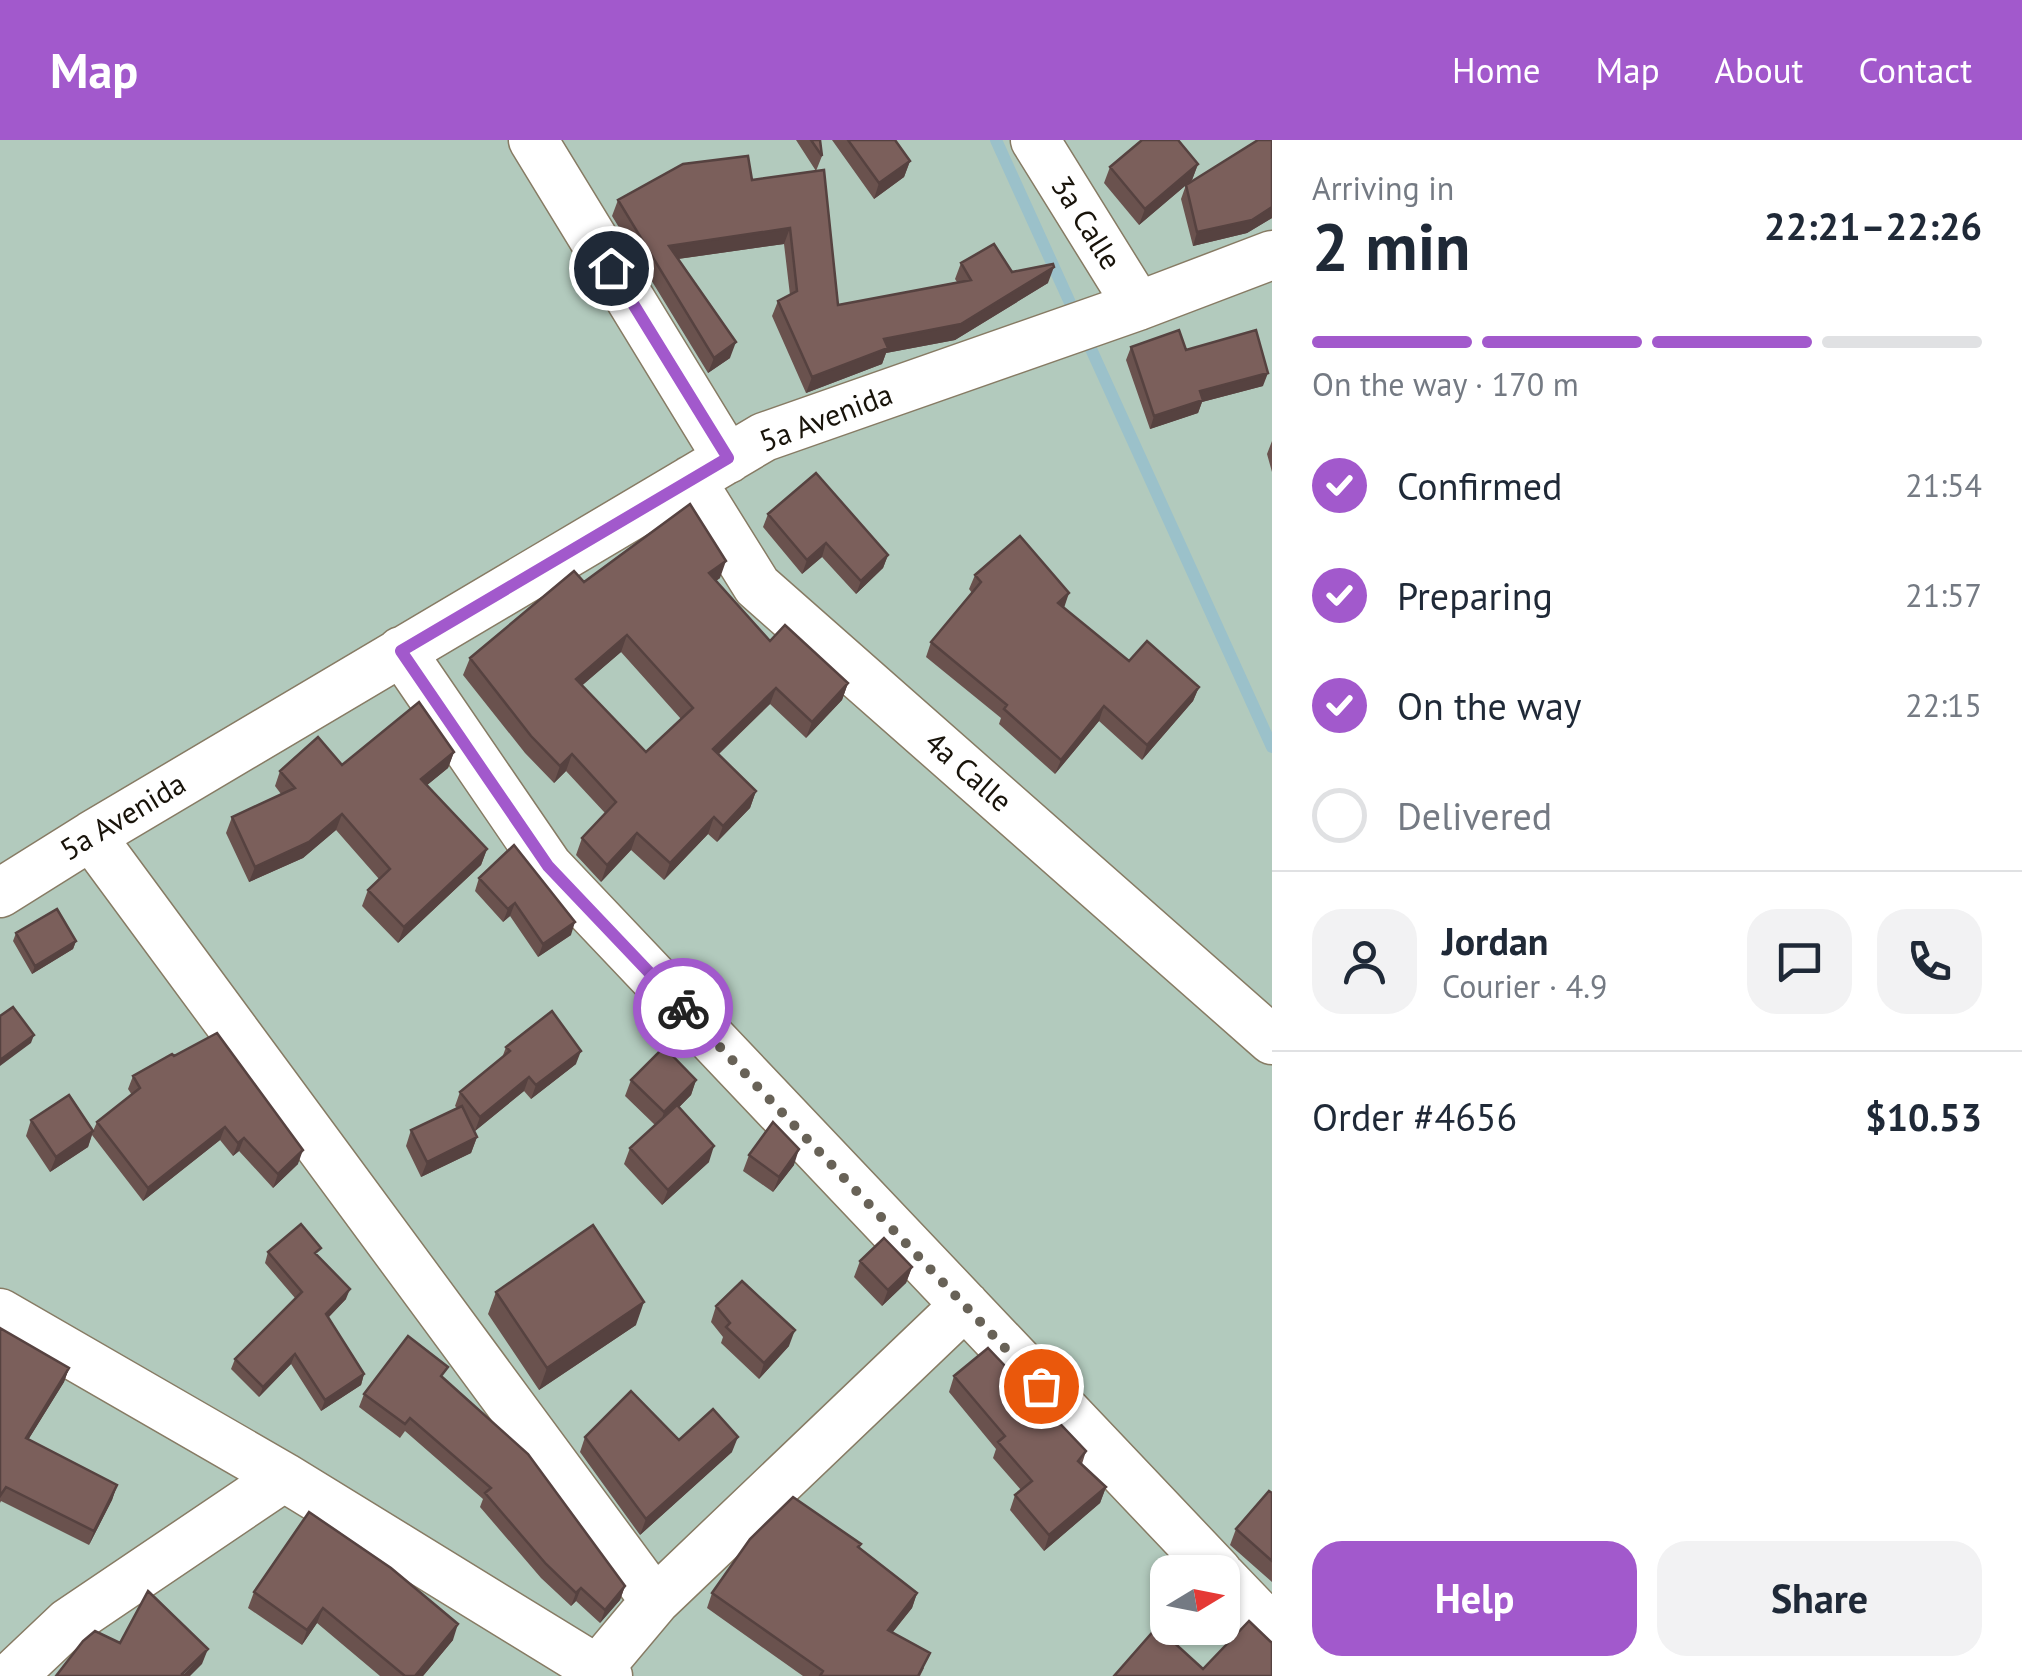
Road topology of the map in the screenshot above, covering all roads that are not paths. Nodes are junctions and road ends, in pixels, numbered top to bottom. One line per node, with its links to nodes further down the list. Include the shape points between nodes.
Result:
1 (533, 140): 5 (street, 4a Calle)
2 (1035, 140): 4 (street, 3a Calle)
3 (1272, 255): 4 (street, 5a Avenida)
4 (1138, 306): 5 (street, 5a Avenida, via 764,437)
5 (710, 470): 6 (street, 5a Avenida); 9 (street, 4a Calle, via 757,586)
6 (401, 651): 7 (street, 5a Avenida); 10 (street, via 548,866)
7 (91, 836): 8 (street, 5a Avenida); 15 (street)
8 (0, 894)
9 (1272, 1040)
10 (965, 1305): 13 (street); 15 (street)
11 (0, 1313): 12 (street)
12 (284, 1477): 17 (street); 18 (street, via 68,1623)
13 (1201, 1555)
14 (1240, 1596): 16 (street)
15 (655, 1601): 17 (street)
16 (1272, 1629)
17 (603, 1673)
18 (12, 1676)

